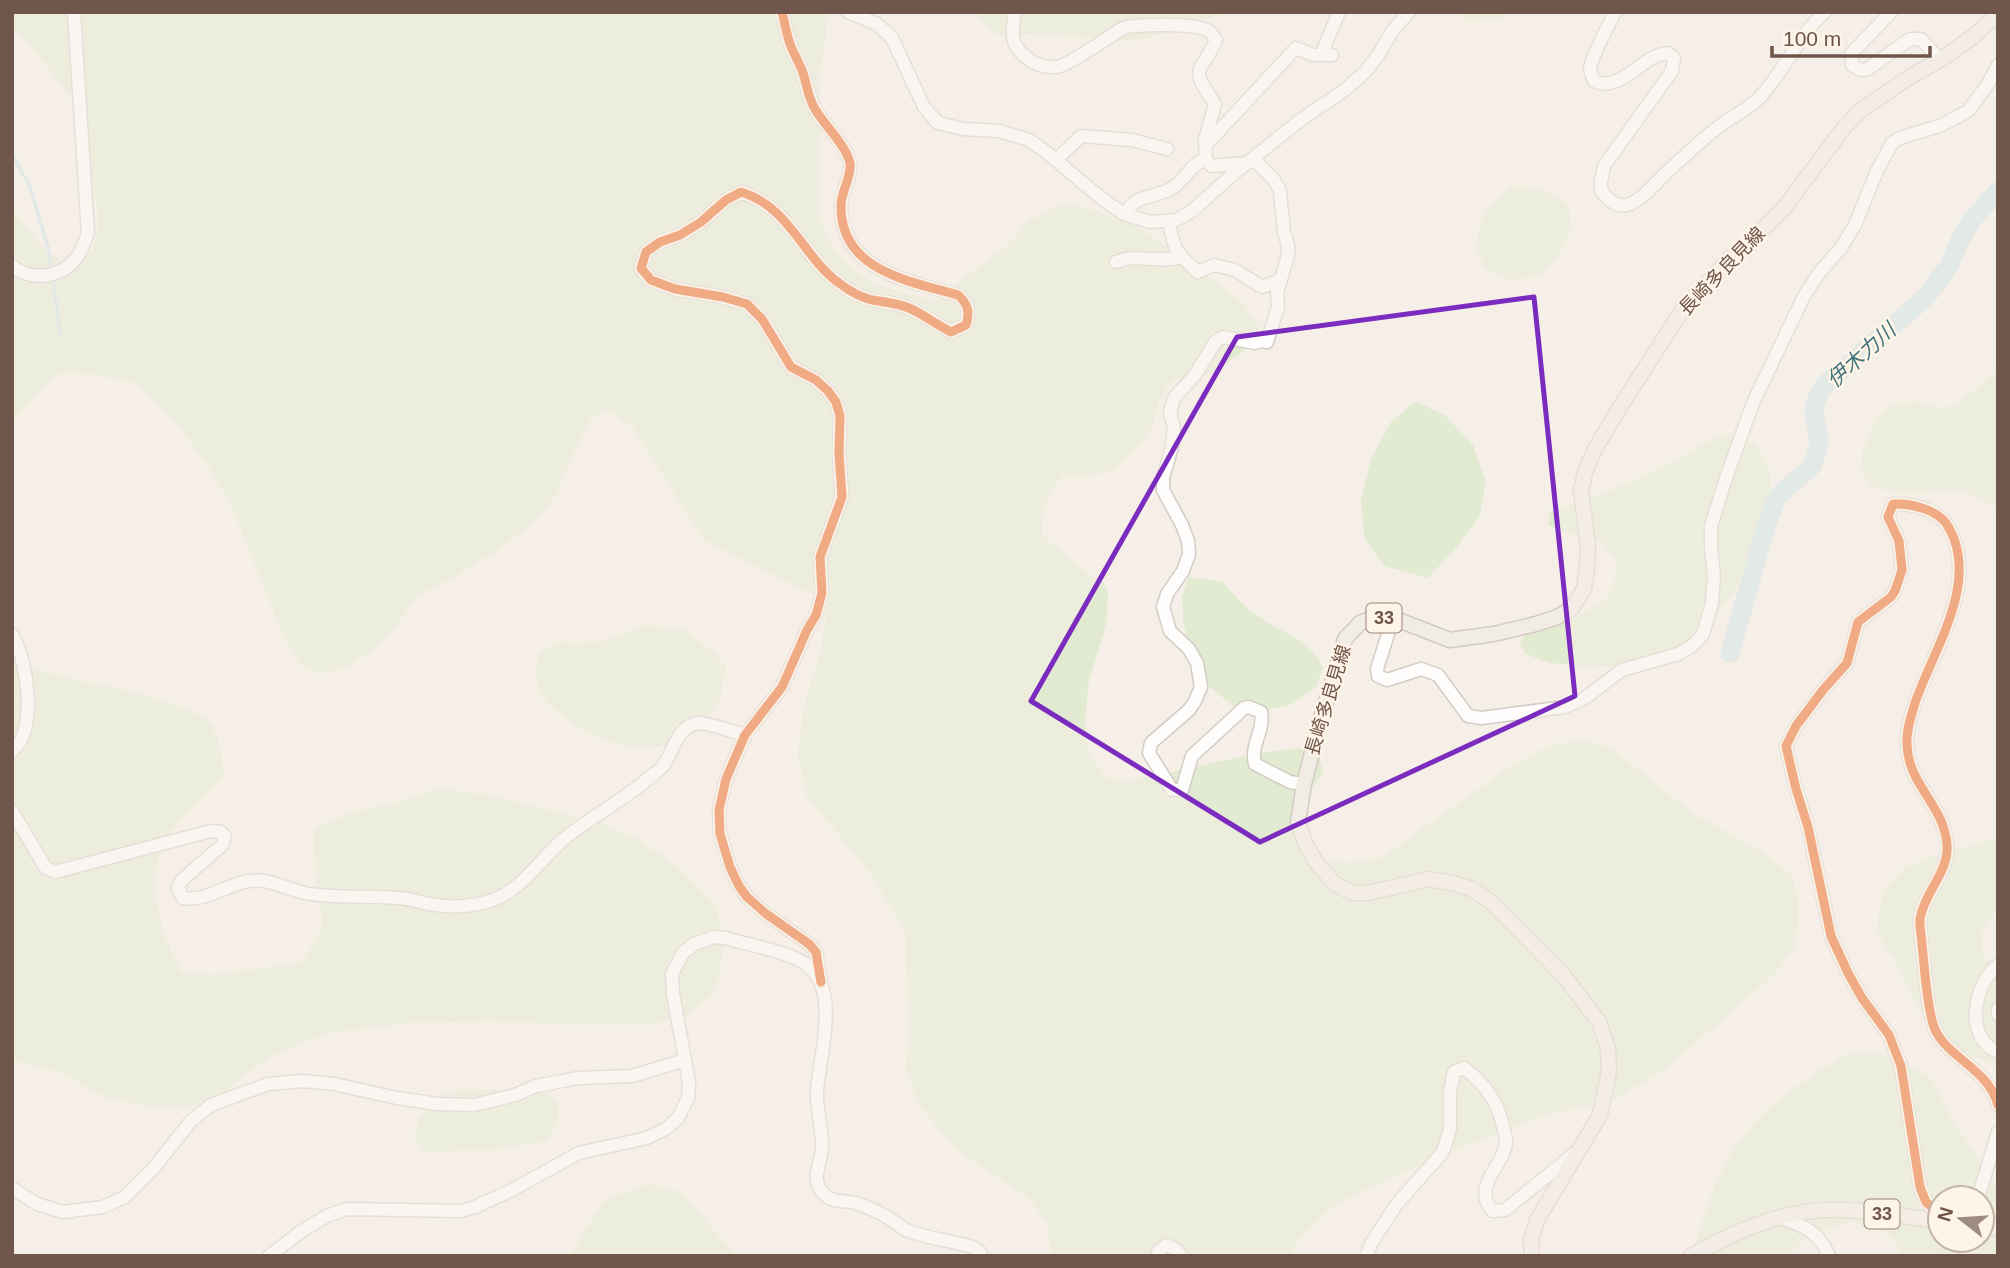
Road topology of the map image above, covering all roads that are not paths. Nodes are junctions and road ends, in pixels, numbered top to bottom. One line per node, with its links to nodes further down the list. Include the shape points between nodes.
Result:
1 (74, 12): 21 (street, via 88,233 80,253 59,272 33,276)
2 (782, 12): 25 (street, via 810,99 850,165 841,203 848,237 861,256 884,273 958,295 969,315 966,325 951,332 909,308 853,292 836,281 766,203 741,192 701,222 646,251 641,268 651,280 747,304 762,319 791,367 828,391 841,416 842,497 820,557 822,593 816,615 782,687)
3 (848, 12): 15 (street, via 877,24 892,38 924,107 939,122 1029,140)
4 (1016, 12): 14 (street, via 1012,39 1020,53 1046,67 1060,67 1134,25 1209,31 1216,40 1198,74 1215,104)
5 (1339, 12): 14 (street, via 1327,55 1296,48)
6 (1409, 12): 16 (street, via 1366,71)
7 (1615, 12): 8 (street, via 1590,71 1594,81 1601,85 1615,82 1656,56 1668,53 1674,58 1672,71 1604,166 1601,191 1617,205 1627,205 1757,100)
8 (1825, 12)
9 (1891, 12): 11 (street, via 1854,49 1852,65 1868,69 1910,40 1921,39)
10 (1998, 13): 11 (main road, 長崎多良見線 / 33)
11 (1940, 60): 23 (main road, 長崎多良見線 / 33, via 1861,110 1784,208 1696,293 1666,332 1585,472 1581,491 1587,570 1584,590 1571,609 1536,624 1450,640)
12 (1998, 65): 23 (street, via 1968,111 1892,143 1855,225 1804,296 1753,403 1726,478 1711,526 1712,603 1703,634 1692,646 1622,670 1565,707 1482,718 1468,716 1438,675 1421,668 1387,680 1378,676)
13 (1167, 149): 15 (street, via 1132,140 1081,136)
14 (1205, 153): 16 (street, via 1212,166); 17 (street, via 1180,182 1140,198)
15 (1056, 160): 17 (street)
16 (1251, 161): 18 (street, via 1192,211); 22 (street, via 1280,191 1288,245)
17 (1124, 214): 18 (street, via 1150,222)
18 (1169, 221): 19 (street, via 1173,246)
19 (1181, 257): 20 (street); 22 (street, via 1198,272 1214,265 1235,270 1262,287)
20 (1116, 262)
21 (12, 266)
22 (1281, 280): 27 (street, via 1267,342 1223,337 1216,341 1174,398 1170,413 1174,428 1163,489 1182,525 1189,554 1163,607 1170,631 1196,663 1201,687 1189,710 1151,743 1149,753 1171,790 1182,790 1192,756 1249,707 1261,712 1264,721 1252,754 1255,764)
23 (1393, 618): 27 (main road, 長崎多良見線 / 33, via 1360,623 1345,639)
24 (12, 634): 26 (street, via 23,662 28,718 22,740)
25 (745, 735): 28 (street, via 699,723 686,728 663,767 563,840 509,892 460,908 401,898 306,894 253,880 192,900 183,898 178,888 181,881 222,845 225,837 211,831 55,872 46,867); 30 (street, via 726,779 719,810 720,834 730,867 747,897 809,944 816,953)
26 (12, 751)
27 (1304, 784): 36 (main road, 長崎多良見線 / 33, via 1298,822 1316,862 1335,884 1353,893 1368,893 1428,879 1472,889 1491,902 1576,991 1599,1022 1609,1071 1600,1115)
28 (12, 811)
29 (1998, 965): 31 (street, via 1981,989 1975,1014 1981,1038)
30 (821, 982): 32 (street, via 798,959 726,938 694,944 672,975); 43 (street, via 827,1005 817,1091 822,1130 816,1174 819,1189 829,1199 863,1205 909,1231 970,1246)
31 (1998, 1052)
32 (685, 1060): 38 (street, via 632,1076 536,1086 474,1105 437,1104 334,1084 268,1084 211,1105 191,1121 125,1198 103,1207 63,1212 37,1204); 42 (street, via 688,1098 678,1118 647,1138 579,1153 510,1191 461,1211 346,1209 303,1230)
33 (1998, 1105): 39 (street, via 1985,1079 1944,1043 1934,1027 1920,920 1948,849 1941,817 1909,768 1906,744 1919,693 1958,590 1960,563 1954,537 1940,516 1893,504 1888,517 1899,541 1902,570 1895,592 1858,622 1847,663 1796,726 1786,746 1831,936 1901,1066)
34 (1998, 1132): 35 (street)
35 (1995, 1148): 37 (street)
36 (1580, 1149): 46 (street, via 1505,1210 1493,1210 1485,1194 1506,1139 1496,1105 1474,1076 1464,1068 1454,1072 1450,1129 1443,1152 1396,1205); 47 (main road, 長崎多良見線 / 33, via 1536,1220)
37 (1983, 1184)
38 (12, 1188)
39 (1926, 1202)
40 (1780, 1217): 41 (main road, 33, via 1823,1210); 48 (main road, 33, via 1727,1236); 49 (street, via 1811,1230)
41 (1926, 1219)
42 (268, 1256)
43 (982, 1256)
44 (1157, 1256): 45 (street, via 1166,1245)
45 (1181, 1256)
46 (1366, 1256)
47 (1532, 1256)
48 (1691, 1256)
49 (1829, 1256)

